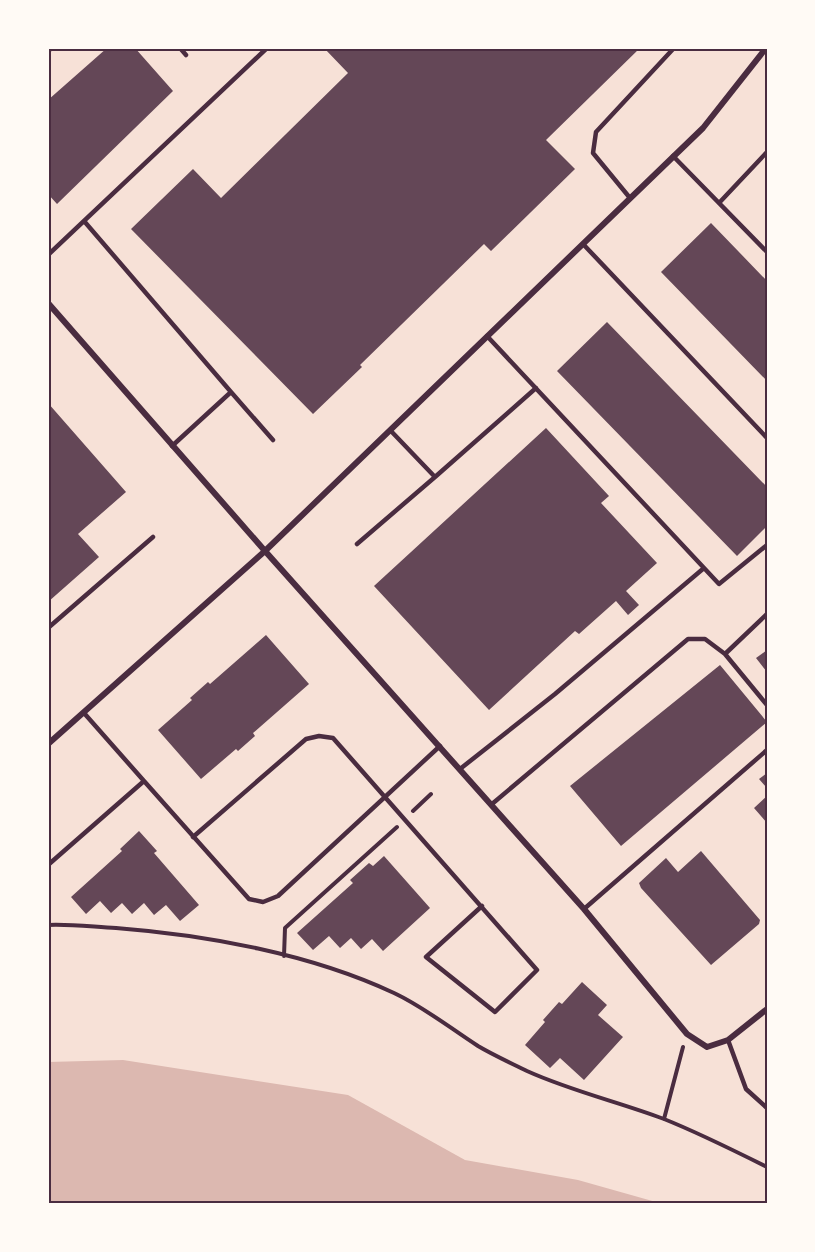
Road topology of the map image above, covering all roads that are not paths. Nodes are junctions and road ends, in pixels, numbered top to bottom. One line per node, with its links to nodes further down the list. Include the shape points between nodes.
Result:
1 (51, 48): 6 (lane)
2 (180, 48): 7 (lane)
3 (267, 48): 12 (lane)
4 (674, 48): 10 (lane, via 596,132 593,153)
5 (766, 48): 9 (street, via 703,128)
6 (48, 51)
7 (186, 55)
8 (767, 152): 11 (lane)
9 (673, 156): 10 (street); 11 (lane)
10 (630, 198): 13 (street)
11 (719, 202): 14 (lane)
12 (84, 221): 15 (lane); 19 (lane)
13 (583, 244): 17 (street); 21 (lane)
14 (767, 252)
15 (48, 255)
16 (48, 303): 23 (street)
17 (488, 336): 18 (lane); 20 (street)
18 (536, 388): 24 (lane); 29 (lane)
19 (231, 392): 22 (lane); 23 (lane)
20 (390, 430): 24 (lane); 28 (street)
21 (767, 438)
22 (273, 440)
23 (172, 446): 28 (street)
24 (435, 477): 26 (lane)
25 (153, 537): 31 (lane)
26 (357, 544)
27 (767, 546): 29 (lane, via 719,584)
28 (265, 552): 34 (street); 36 (street)
29 (704, 568): 38 (lane)
30 (767, 614): 32 (lane)
31 (48, 628)
32 (725, 654): 33 (lane); 41 (lane, via 705,639 688,639)
33 (767, 705)
34 (84, 713): 35 (street); 39 (lane)
35 (48, 744)
36 (440, 746): 38 (street); 40 (lane)
37 (767, 750): 45 (lane)
38 (460, 769): 41 (street)
39 (144, 781): 42 (lane); 43 (lane)
40 (385, 798): 42 (lane, via 333,738 320,736 306,740); 42 (lane, via 278,896 263,902 249,899); 44 (lane)
41 (492, 804): 45 (street)
42 (193, 837)
43 (48, 865)
44 (482, 906): 44 (lane, via 537,970 495,1012 426,957)
45 (584, 909): 47 (street, via 687,1034 707,1047)
46 (767, 1009): 47 (street)
47 (728, 1040): 48 (lane, via 746,1089)
48 (767, 1108)

